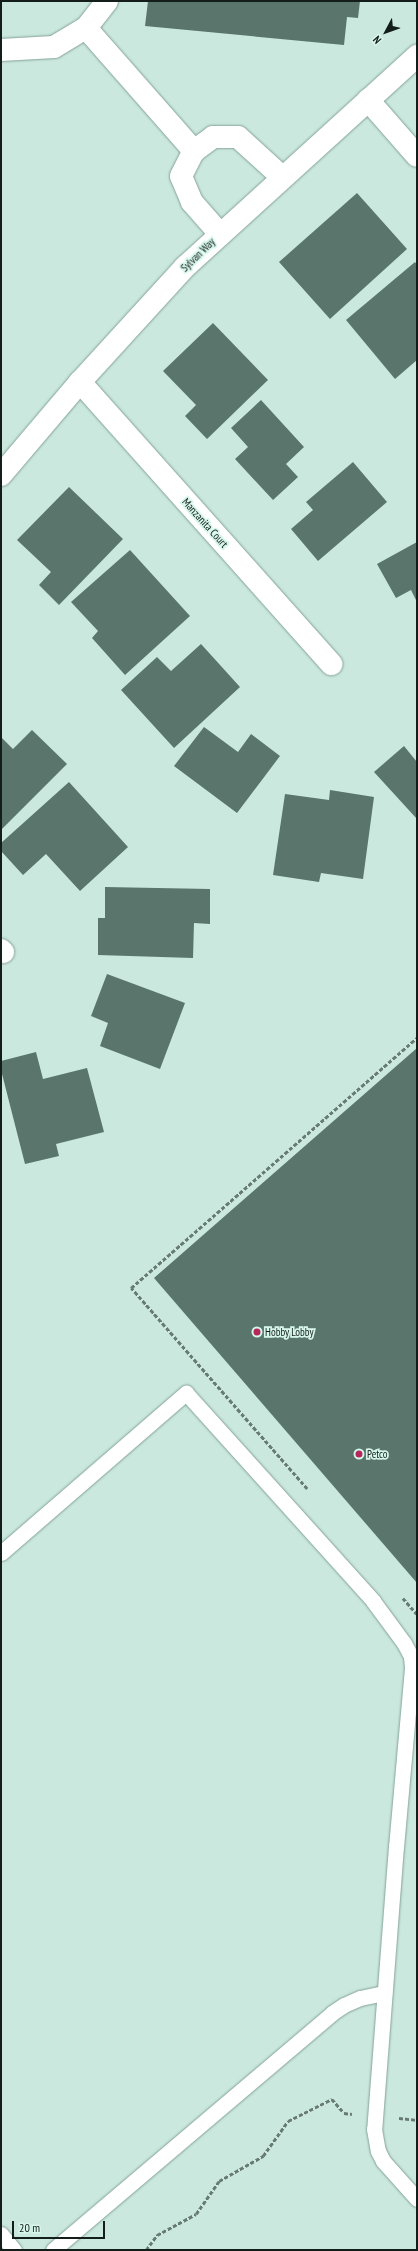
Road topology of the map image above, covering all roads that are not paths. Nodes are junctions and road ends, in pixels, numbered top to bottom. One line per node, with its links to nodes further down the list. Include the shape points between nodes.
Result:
1 (106, 1): 2 (street)
2 (86, 28): 3 (street, via 54,47); 6 (street)
3 (1, 50)
4 (417, 56): 5 (street, Sylvan Way)
5 (368, 100): 7 (street); 8 (street, Sylvan Way)
6 (194, 150): 8 (street, via 213,137 238,136); 9 (street, via 181,176 192,202)
7 (417, 156)
8 (282, 177): 9 (street, Sylvan Way)
9 (220, 234): 10 (street, Sylvan Way, via 185,267)
10 (80, 382): 11 (street, Sylvan Way); 12 (street, Manzanita Court)
11 (1, 475)
12 (331, 664)
13 (1, 1553): 14 (lane, via 186,1393 373,1600 404,1643 411,1656 412,1668)
14 (411, 1742): 15 (lane)
15 (384, 1993): 16 (lane, via 374,2129 378,2151 383,2161); 19 (lane, via 360,1998 332,2014)
16 (417, 2199)
17 (1, 2234): 18 (lane)
18 (14, 2250)
19 (53, 2250)

